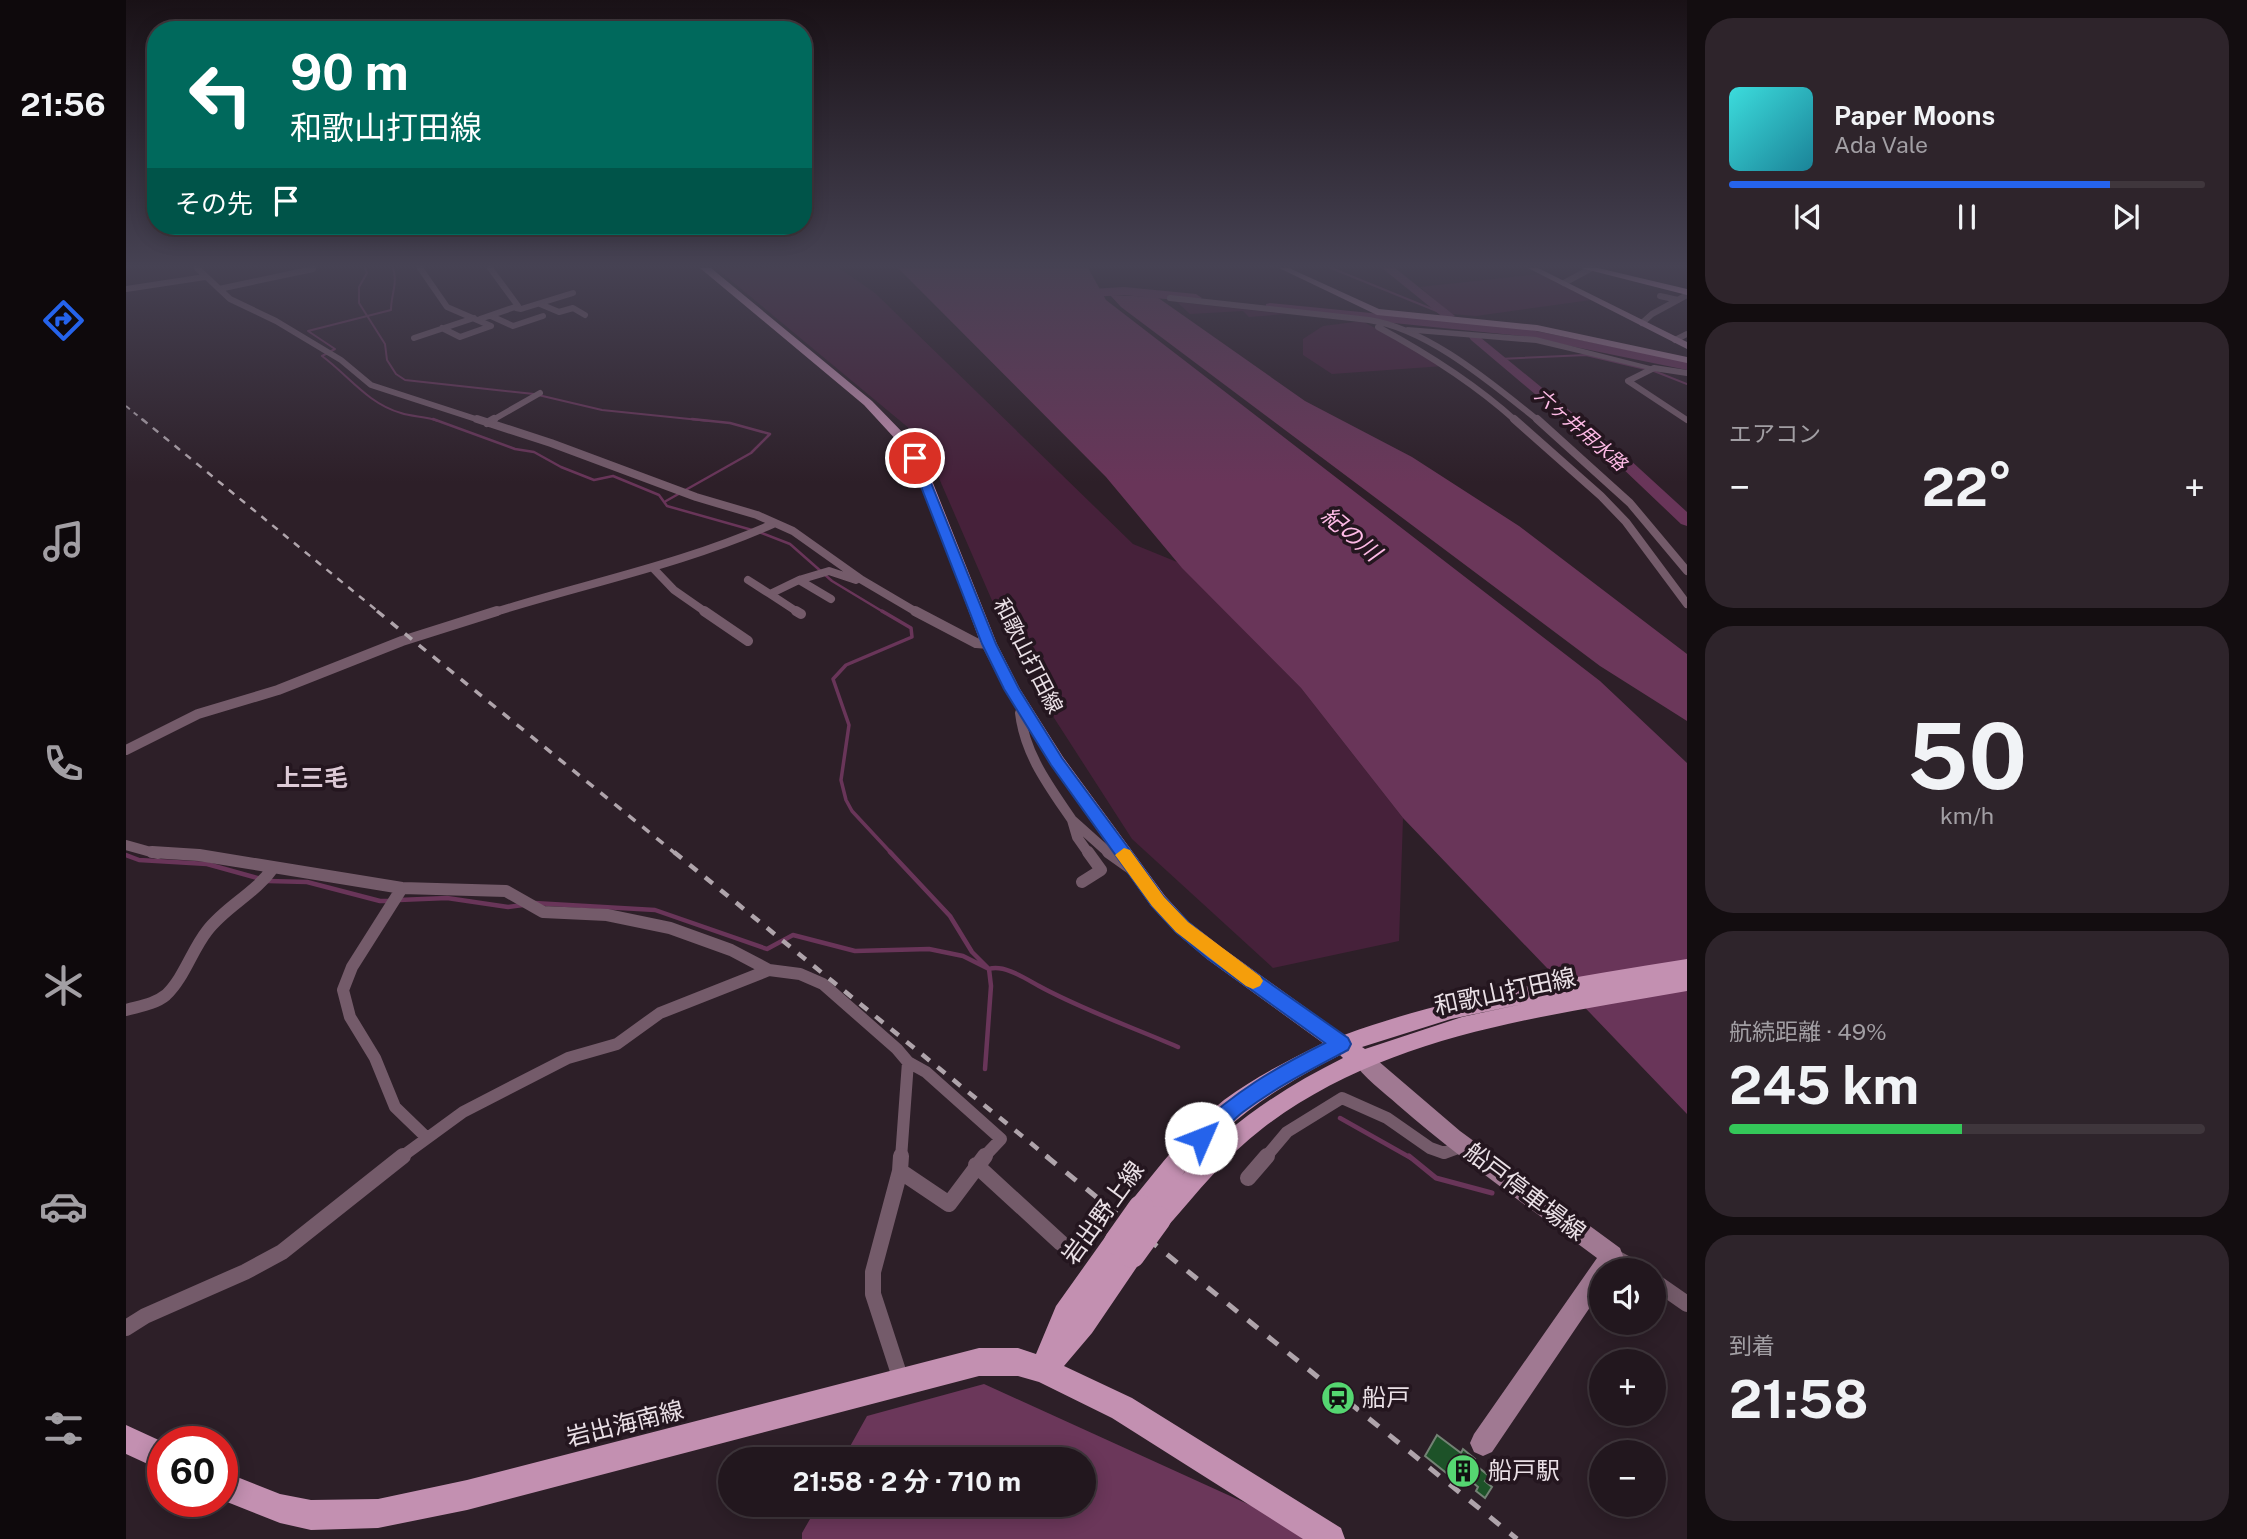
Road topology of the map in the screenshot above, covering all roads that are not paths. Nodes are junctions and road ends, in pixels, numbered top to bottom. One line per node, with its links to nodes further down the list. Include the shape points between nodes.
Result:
1 (307, 340): 15 (street, via 371,385)
2 (791, 340): 27 (main road, 和歌山打田線, via 868,404 904,441 923,473)
3 (1401, 340): 24 (street, via 1488,395 1601,496)
4 (1423, 340): 18 (street, via 1477,374 1583,457)
5 (1529, 340): 10 (street)
6 (1592, 340): 9 (main road)
7 (1675, 340): 8 (main road)
8 (1687, 346)
9 (1687, 360)
10 (1659, 369): 11 (street); 12 (street); 14 (street, via 1628,381)
11 (1687, 373)
12 (1687, 382)
13 (540, 393): 15 (street)
14 (1687, 419)
15 (487, 422): 16 (street, via 757,515)
16 (771, 525): 17 (street); 21 (street, via 793,531)
17 (653, 568): 26 (street, via 674,590); 29 (street, via 411,638 278,690 198,714)
18 (1687, 571)
19 (748, 580): 22 (street)
20 (799, 580): 21 (street, via 829,571); 22 (street); 23 (street)
21 (862, 580): 27 (street, via 966,638)
22 (770, 594): 25 (street)
23 (831, 599)
24 (1687, 604)
25 (801, 614)
26 (748, 642)
27 (989, 644): 28 (main road, 和歌山打田線)
28 (1025, 710): 30 (street, via 1020,721 1034,761); 33 (main road, 和歌山打田線)
29 (126, 750)
30 (1072, 820): 33 (street, via 1086,827 1119,864); 34 (street, via 1077,837 1101,870)
31 (126, 845): 32 (street, via 159,854 199,855)
32 (273, 868): 35 (street); 39 (street, via 261,886 222,913 205,933 169,992 158,1001)
33 (1135, 870): 40 (main road, 和歌山打田線, via 1182,927)
34 (1082, 882)
35 (402, 888): 37 (street, via 506,891 539,911 657,924 727,948); 43 (street, via 352,967 343,990 345,1004 395,1107)
36 (1687, 967): 40 (main road, 和歌山打田線, via 1455,1009)
37 (769, 970): 42 (street, via 800,974 823,984); 43 (street, via 660,1013 617,1044 568,1058 463,1112)
38 (1687, 983): 41 (main road, 和歌山打田線, via 1467,1024)
39 (126, 1010)
40 (1341, 1044): 41 (main road, 和歌山打田線); 48 (main road, 岩出野上線, via 1233,1107 1201,1138)
41 (1363, 1060): 44 (main road, 船戸停車場線); 48 (main road, 岩出野上線, via 1298,1091 1255,1121)
42 (908, 1062): 45 (street, via 926,1072 1000,1139); 46 (street)
43 (426, 1137): 54 (street, via 282,1252)
44 (1464, 1146): 47 (street, via 1444,1153 1430,1148 1387,1118 1342,1098 1287,1132); 50 (main road, 船戸停車場線)
45 (976, 1165): 46 (street, via 949,1204); 49 (street)
46 (900, 1171): 56 (street, via 873,1272 873,1294)
47 (1248, 1178)
48 (1150, 1214): 55 (main road, 岩出野上線, bridge, via 1083,1324)
49 (1061, 1243)
50 (1612, 1256): 51 (street); 58 (main road)
51 (1616, 1258)
52 (1666, 1289): 53 (street)
53 (1687, 1304)
54 (126, 1328)
55 (1043, 1370): 56 (main road, 岩出海南線, via 1018,1362 979,1362); 61 (main road, via 1122,1408)
56 (902, 1383): 60 (main road, 岩出海南線, via 387,1512 337,1517 288,1510)
57 (126, 1439): 59 (main road)
58 (1483, 1443)
59 (147, 1449)
60 (238, 1491)
61 (1330, 1539)

